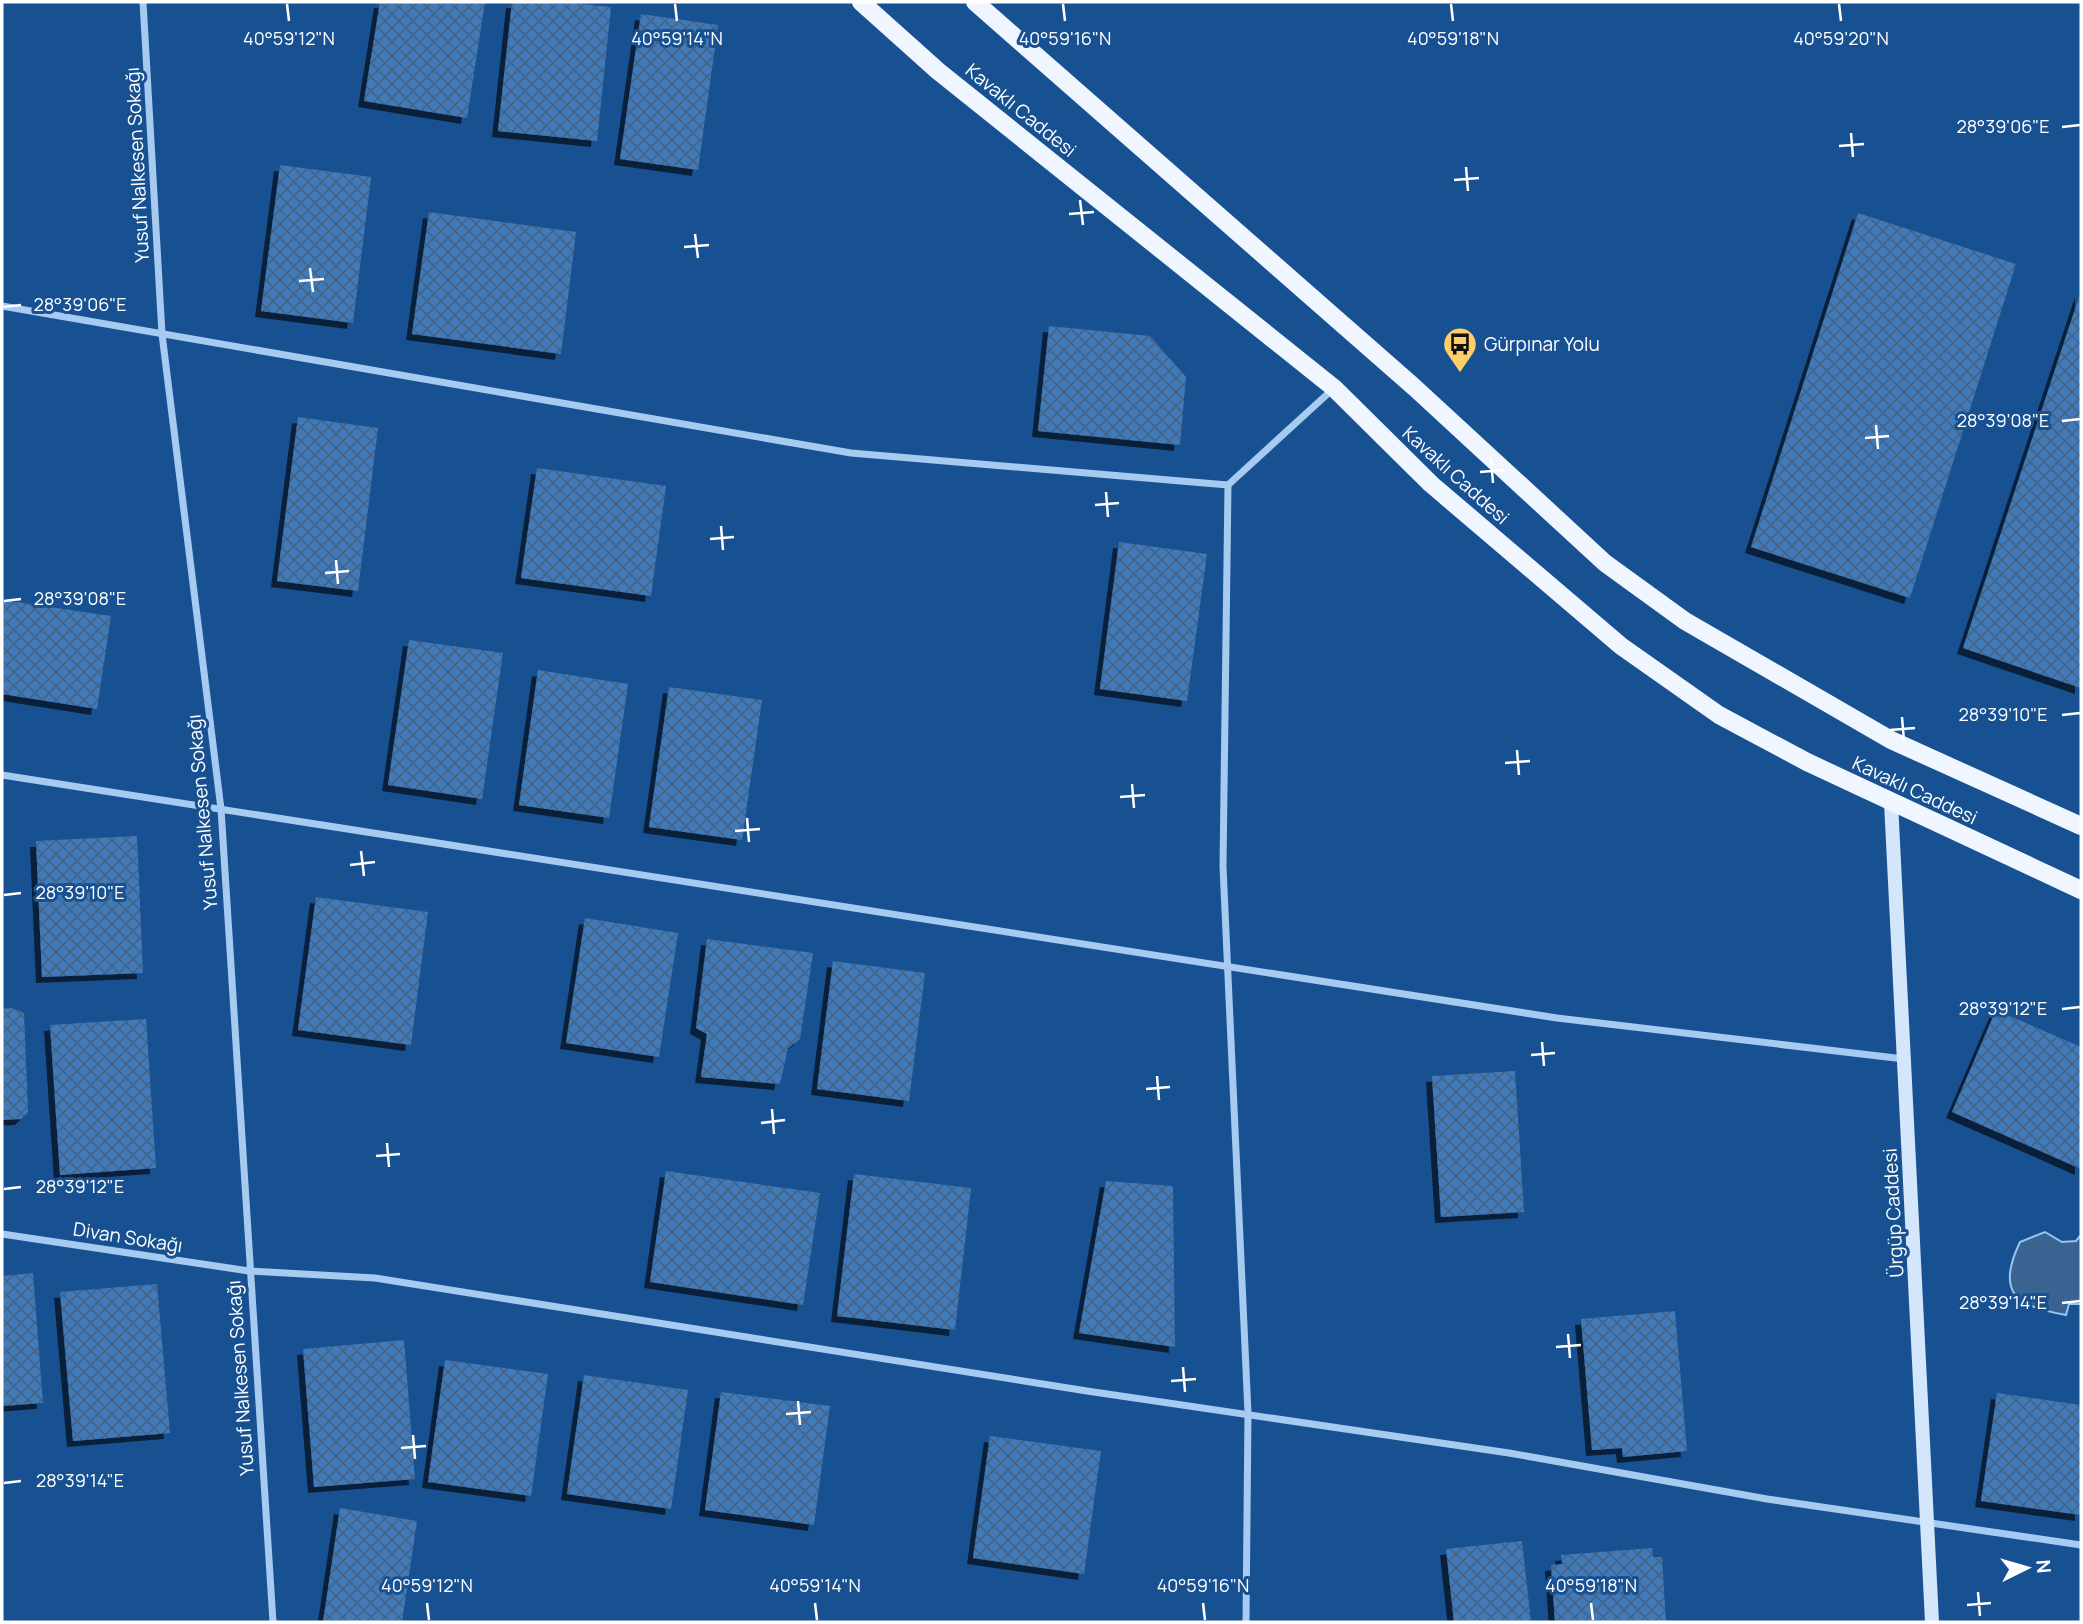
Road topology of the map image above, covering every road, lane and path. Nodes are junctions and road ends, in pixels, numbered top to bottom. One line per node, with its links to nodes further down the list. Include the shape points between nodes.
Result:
1 (143, 2): 5 (street, Yusuf Nalkesen Sokağı)
2 (861, 2): 6 (main road, Kavaklı Caddesi, via 938,71)
3 (975, 2): 11 (main road, Kavaklı Caddesi, via 1404,378 1605,563 1685,621 1891,740)
4 (2, 306): 5 (street)
5 (162, 334): 7 (street, via 851,453); 10 (street, Yusuf Nalkesen Sokağı)
6 (1334, 388): 7 (street); 9 (main road, Kavaklı Caddesi, via 1431,484 1621,646 1718,715)
7 (1228, 485): 13 (street, via 1223,867)
8 (2, 775): 10 (street)
9 (1891, 802): 12 (main road, Kavaklı Caddesi); 14 (street, Ürgüp Caddesi)
10 (221, 809): 13 (street); 16 (street, Yusuf Nalkesen Sokağı)
11 (2081, 826)
12 (2081, 890)
13 (1228, 966): 14 (street, via 1556,1018); 17 (street)
14 (1904, 1059): 18 (street, Ürgüp Caddesi)
15 (2, 1234): 16 (street, Divan Sokağı)
16 (249, 1271): 17 (street, Divan Sokağı, via 375,1278); 20 (street, Yusuf Nalkesen Sokağı)
17 (1248, 1413): 18 (street, Divan Sokağı); 21 (street)
18 (1927, 1521): 19 (street, Divan Sokağı); 22 (street, Ürgüp Caddesi)
19 (2081, 1545)
20 (273, 1622)
21 (1246, 1622)
22 (1932, 1622)

